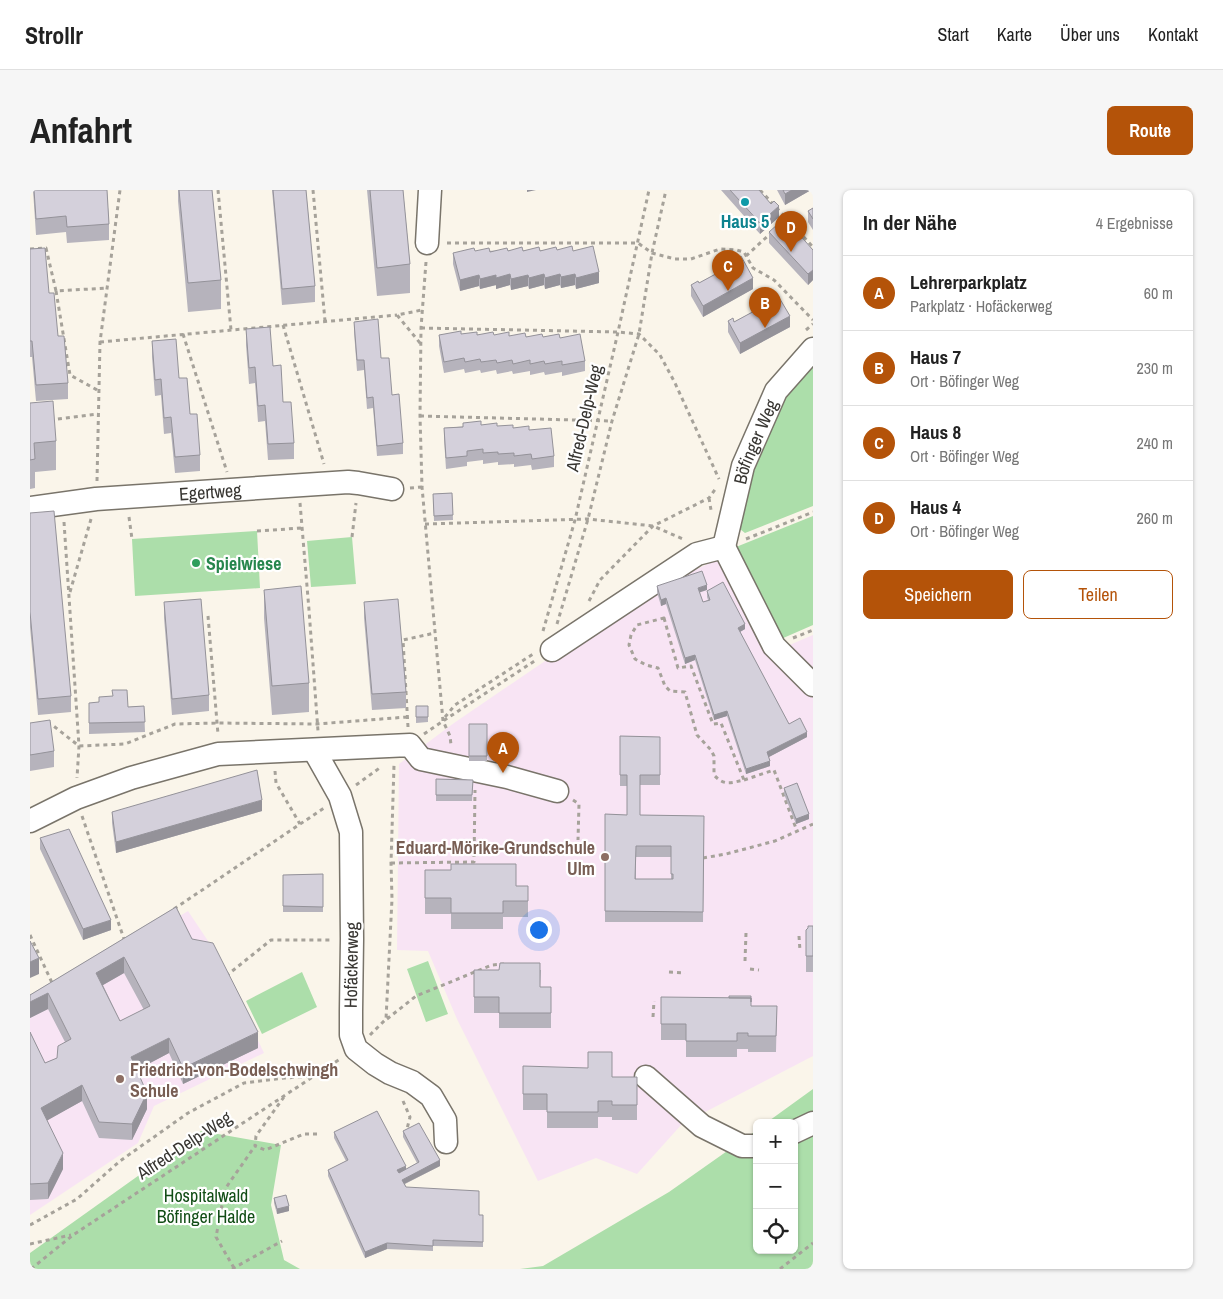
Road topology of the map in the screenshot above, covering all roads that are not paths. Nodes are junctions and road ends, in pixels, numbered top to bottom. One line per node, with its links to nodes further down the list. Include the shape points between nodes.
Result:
1 (430, 190): 2 (street)
2 (428, 243)
3 (813, 349): 6 (street, Böfinger Weg, via 776,392 761,425 743,466)
4 (392, 489): 5 (street, Egertweg, via 358,483 330,483 96,499)
5 (30, 508)
6 (724, 548): 7 (street, via 697,554); 8 (street, via 774,646)
7 (544, 644)
8 (813, 685)
9 (314, 750): 10 (street, via 402,751 421,759); 11 (street, via 218,754 131,778 76,798); 15 (street, Hofäckerweg, via 340,796 351,832 351,1035 356,1049 375,1064 412,1082 431,1096 446,1120)
10 (557, 791)
11 (30, 821)
12 (646, 1077): 16 (street, via 702,1126 742,1146)
13 (813, 1123): 14 (street)
14 (798, 1130)
15 (446, 1142)
16 (753, 1146)

